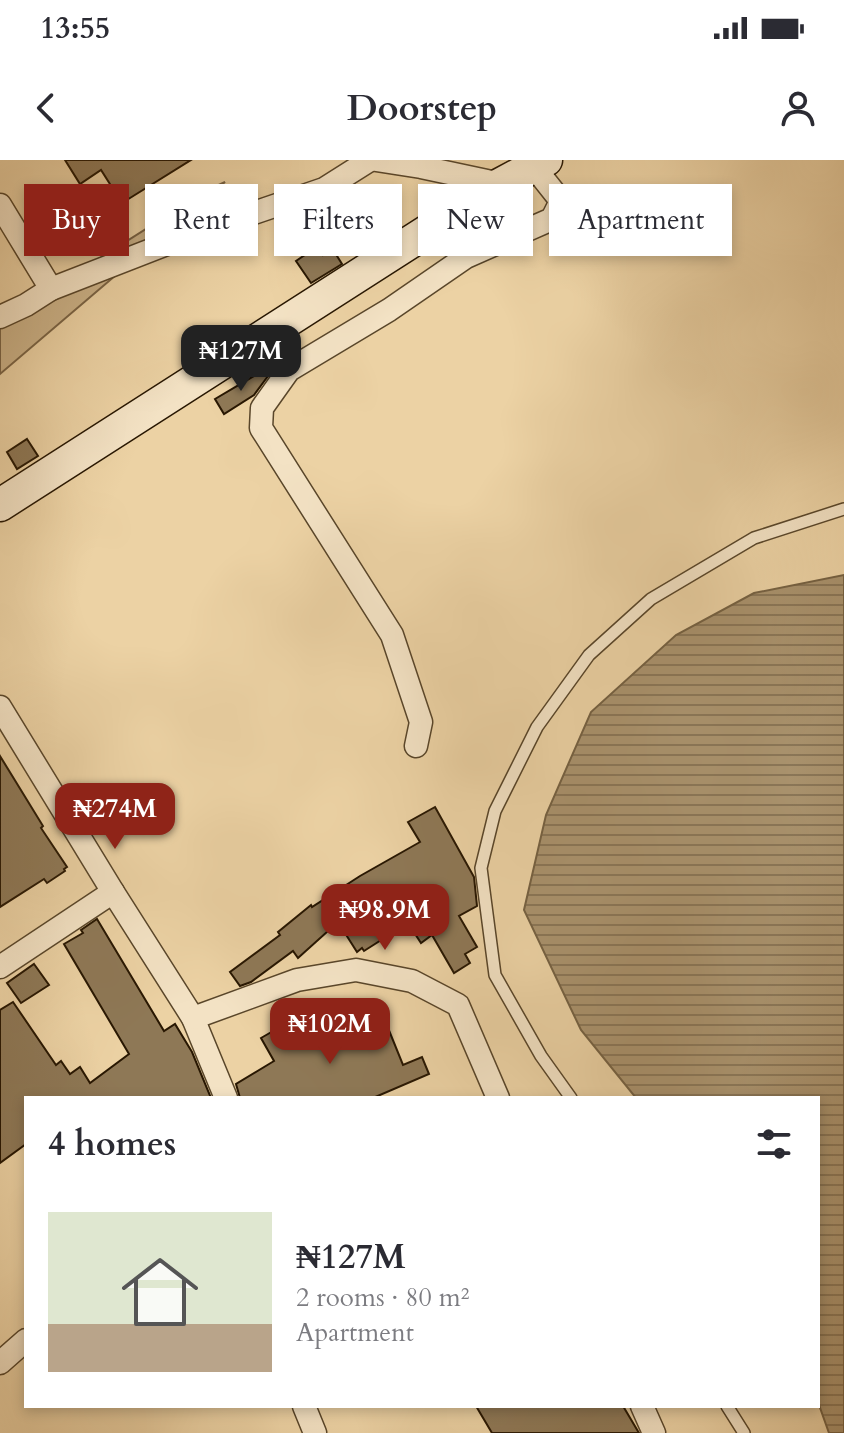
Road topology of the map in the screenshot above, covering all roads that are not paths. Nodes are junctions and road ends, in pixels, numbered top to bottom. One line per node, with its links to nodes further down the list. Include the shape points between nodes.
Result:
1 (373, 160): 3 (street); 6 (street, via 324,189)
2 (540, 163): 3 (street); 11 (street, via 561,201 552,219 466,257 289,370 262,408 261,428 392,635 421,722)
3 (501, 184)
4 (0, 205): 6 (street)
5 (418, 237): 8 (street)
6 (51, 289): 7 (street)
7 (0, 317)
8 (0, 505)
9 (844, 509): 17 (lane, via 754,538 651,599 589,655 537,727 495,811 481,868 495,975)
10 (0, 707): 12 (street)
11 (416, 746)
12 (113, 892): 13 (street); 14 (street)
13 (0, 967)
14 (193, 1018): 15 (street); 16 (street, via 297,980 356,970 412,981 458,1005)
15 (225, 1096)
16 (497, 1096)
17 (570, 1096)
18 (24, 1342): 19 (street)
19 (0, 1363)
20 (305, 1408): 23 (street)
21 (643, 1408): 24 (street)
22 (728, 1408): 25 (lane)
23 (315, 1433)
24 (654, 1433)
25 (744, 1433)

